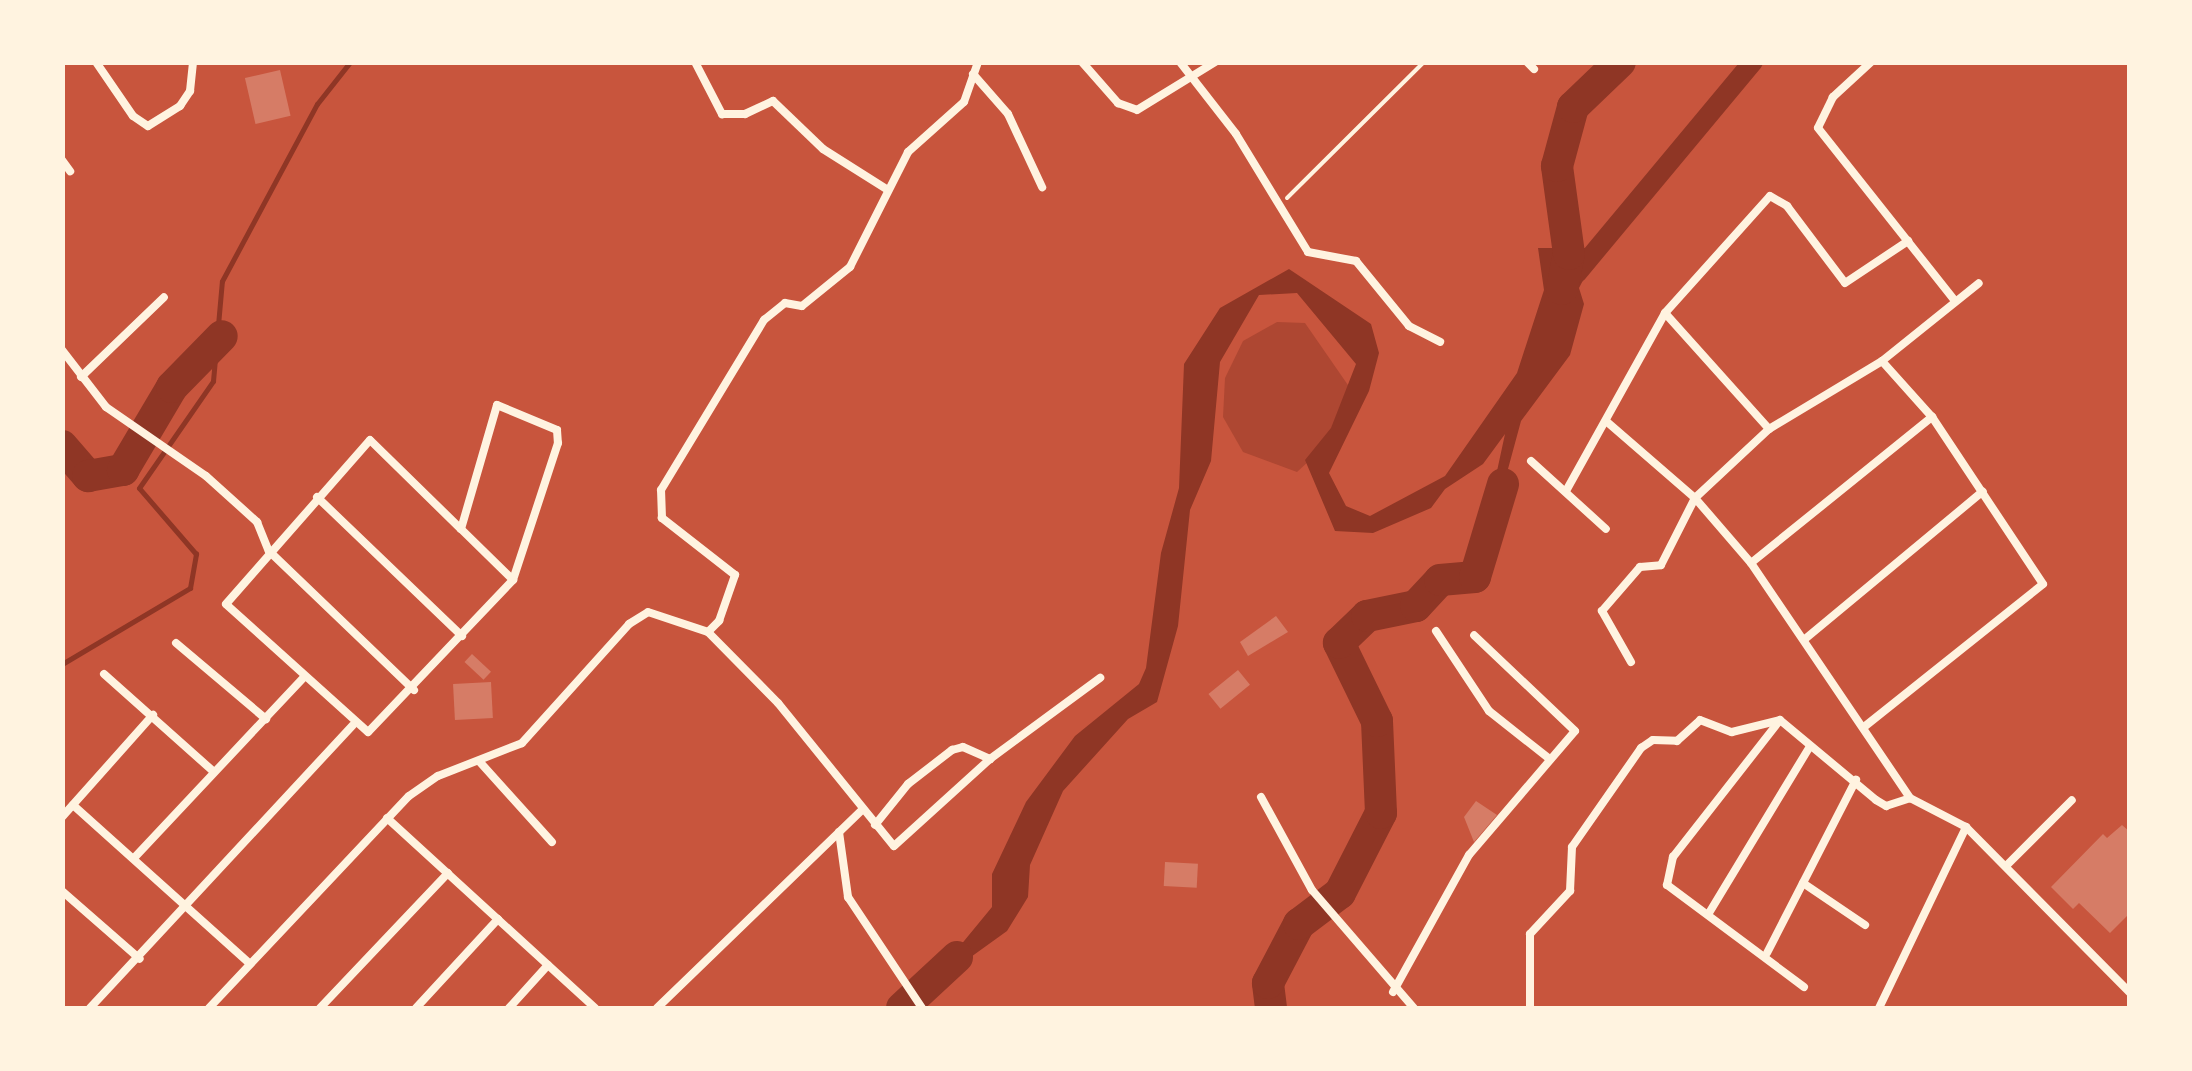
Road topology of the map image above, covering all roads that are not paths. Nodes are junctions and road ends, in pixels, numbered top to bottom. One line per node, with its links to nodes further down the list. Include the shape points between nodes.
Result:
1 (96, 62): 2 (street, via 133,116 148,126 190,92)
2 (193, 62)
3 (695, 62): 14 (street, via 722,114 745,114 773,100 823,149)
4 (978, 62): 9 (street)
5 (1082, 62): 10 (street, via 1130,110 1148,107)
6 (1180, 62): 10 (street)
7 (1215, 62): 10 (street)
8 (1871, 62): 15 (street, via 1844,84 1818,128)
9 (974, 74): 13 (street, via 1008,114); 14 (street, via 964,102 908,152)
10 (1196, 78): 20 (street, via 1308,252 1356,261 1408,326)
11 (62, 160): 12 (street)
12 (70, 171)
13 (1042, 187)
14 (888, 190): 38 (street, via 843,276 802,306 785,303 764,320 660,490 658,512 667,524 736,575)
15 (1908, 242): 18 (street); 19 (street, via 1845,283 1787,206 1770,196)
16 (1979, 283): 18 (street)
17 (164, 296): 23 (street)
18 (1954, 300): 22 (street)
19 (1665, 313): 25 (street); 26 (street)
20 (1440, 342)
21 (62, 350): 23 (street)
22 (1882, 361): 24 (street); 26 (street)
23 (81, 377): 34 (street, via 106,407 177,454 256,522)
24 (1932, 418): 29 (street); 35 (street)
25 (1606, 421): 28 (street); 31 (street)
26 (1769, 429): 31 (street)
27 (1531, 461): 28 (street)
28 (1566, 491): 32 (street)
29 (1983, 491): 41 (street); 52 (street, via 2042,586)
30 (318, 496): 33 (street, via 370,440); 34 (street); 40 (street)
31 (1695, 498): 35 (street); 43 (street, via 1660,565 1640,567 1602,612)
32 (1606, 528)
33 (461, 529): 36 (street); 36 (street, via 497,405 556,430 558,443)
34 (270, 551): 45 (street, via 226,604); 47 (street)
35 (1751, 563): 41 (street)
36 (513, 580): 40 (street)
37 (1436, 631): 54 (street, via 1489,711)
38 (708, 632): 56 (street, via 655,611 629,624 534,734); 63 (street, via 778,703)
39 (1474, 635): 54 (street, via 1575,731)
40 (462, 636): 47 (street)
41 (1805, 640): 52 (street)
42 (176, 643): 49 (street)
43 (1631, 662)
44 (104, 674): 48 (street)
45 (304, 678): 49 (street); 51 (street)
46 (1100, 678): 55 (street)
47 (414, 690): 51 (street, via 375,728)
48 (153, 715): 57 (street); 62 (street)
49 (266, 719): 57 (street)
50 (1780, 720): 53 (street); 76 (street, via 1664,873 1667,884); 95 (street, via 1732,732 1700,720 1677,741 1653,740 1641,748 1572,847 1570,891 1530,934)
51 (353, 725): 75 (street)
52 (1864, 727): 60 (street)
53 (1810, 746): 58 (street); 76 (street)
54 (1547, 757): 84 (street, via 1469,854)
55 (990, 760): 66 (street, via 963,747 952,750 908,784); 66 (street, via 894,846)
56 (479, 761): 65 (street, via 428,780); 69 (street)
57 (214, 772): 70 (street)
58 (1856, 780): 60 (street, via 1886,806); 73 (street)
59 (1260, 797): 84 (street, via 1321,902)
60 (1910, 798): 67 (street)
61 (2072, 800): 71 (street)
62 (73, 805): 64 (street); 70 (street)
63 (861, 811): 66 (street); 68 (street)
64 (62, 817)
65 (387, 818): 72 (street); 81 (street)
66 (874, 825)
67 (1966, 827): 71 (street); 96 (street)
68 (839, 831): 92 (street); 93 (street, via 848,897)
69 (552, 842)
70 (135, 857): 75 (street)
71 (2006, 866): 85 (street)
72 (448, 873): 77 (street); 88 (street)
73 (1803, 883): 78 (street); 79 (street)
74 (62, 891): 80 (street)
75 (189, 906): 80 (street); 81 (street)
76 (1708, 913): 79 (street)
77 (498, 919): 82 (street); 89 (street)
78 (1866, 925)
79 (1767, 953): 83 (street)
80 (140, 959): 86 (street)
81 (250, 964): 87 (street)
82 (548, 966): 90 (street); 91 (street)
83 (1804, 987)
84 (1393, 992): 94 (street)
85 (2130, 993)
86 (90, 1008)
87 (212, 1008)
88 (320, 1008)
89 (416, 1008)
90 (508, 1008)
91 (595, 1008)
92 (657, 1008)
93 (922, 1008)
94 (1414, 1008)
95 (1530, 1008)
96 (1879, 1008)

